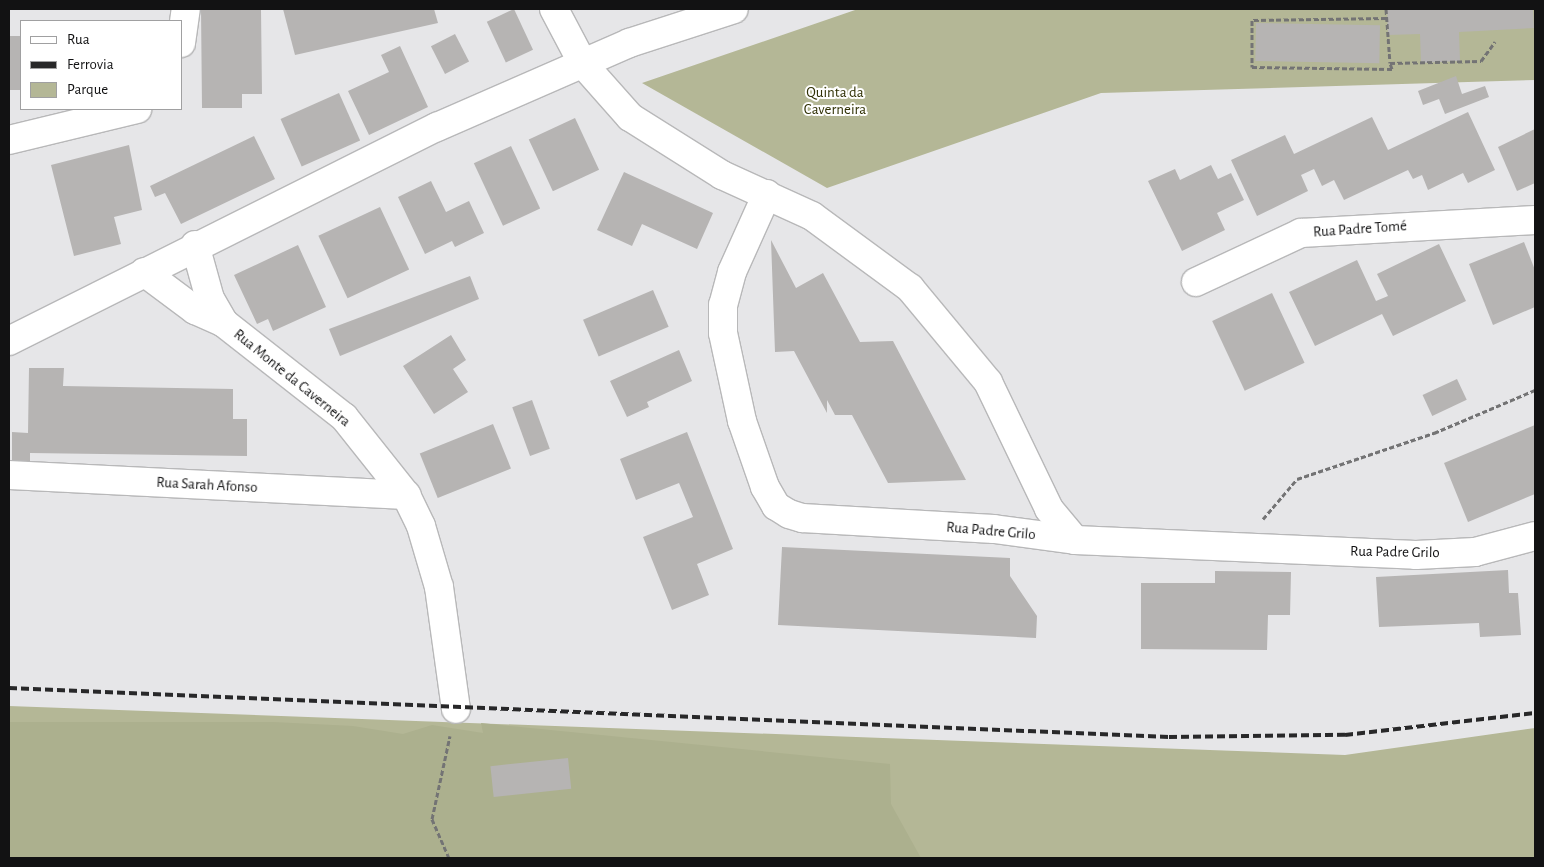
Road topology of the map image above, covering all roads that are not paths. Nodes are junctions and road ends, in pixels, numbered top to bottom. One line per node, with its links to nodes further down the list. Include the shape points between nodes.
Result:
1 (186, 9): 4 (street)
2 (554, 9): 5 (street)
3 (734, 9): 5 (street, via 629,43)
4 (182, 36)
5 (583, 64): 8 (street, via 630,118 722,175); 10 (street, via 437,127)
6 (133, 110): 7 (street)
7 (9, 140)
8 (767, 194): 18 (street, via 864,250 910,288 951,333 988,382 1049,509); 18 (street, Rua Padre Grilo, via 732,272 723,305 723,333 742,421 776,506 802,518 994,529)
9 (1535, 220): 12 (street, Rua Padre Tomé, via 1301,233)
10 (194, 245): 11 (street); 13 (street, Rua Monte da Caverneira, via 210,299)
11 (144, 272): 13 (street, Rua Monte da Caverneira, via 195,310); 14 (street)
12 (1196, 282)
13 (224, 323): 16 (street, Rua Monte da Caverneira, via 344,417)
14 (9, 341)
15 (9, 475): 16 (street, Rua Sarah Afonso)
16 (406, 495): 19 (street, Rua Monte da Caverneira, via 422,526 439,587)
17 (1535, 536): 18 (street, Rua Padre Grilo, via 1475,552 1416,555)
18 (1075, 540)
19 (456, 709)

